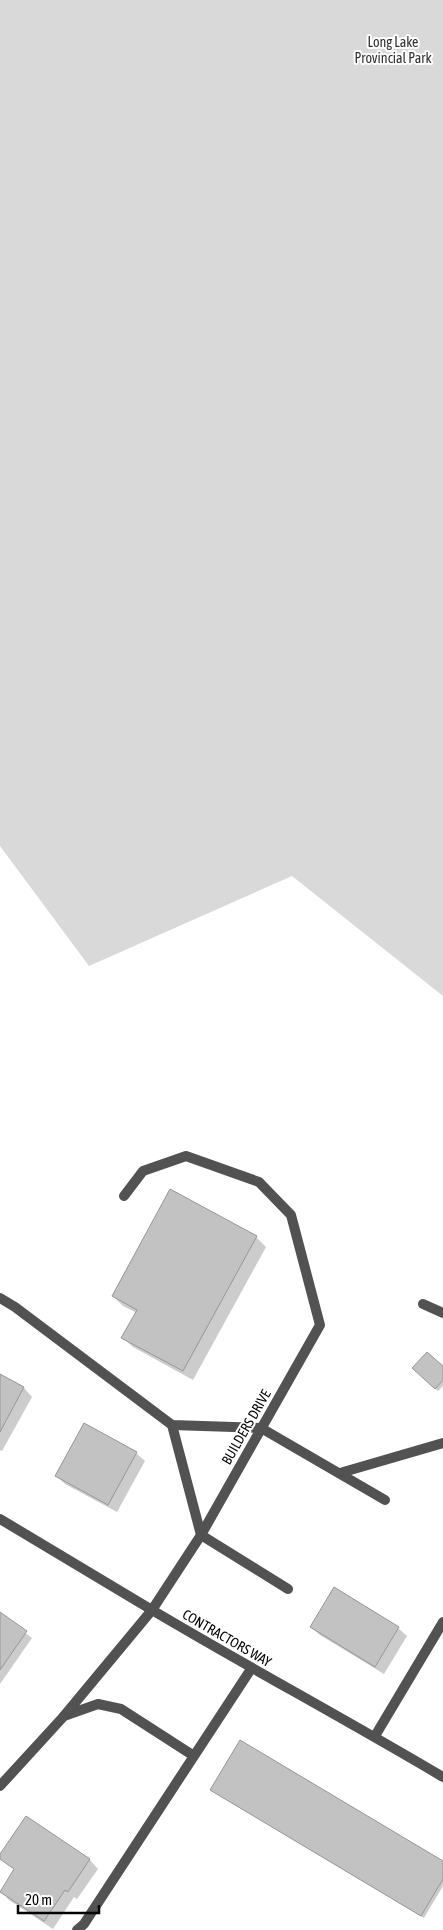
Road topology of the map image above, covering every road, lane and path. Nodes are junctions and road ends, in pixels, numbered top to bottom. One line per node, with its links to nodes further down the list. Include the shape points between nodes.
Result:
1 (124, 1196): 6 (street, BUILDERS DRIVE, via 144,1171 186,1156 259,1182 291,1215 320,1325)
2 (0, 1298): 5 (street)
3 (423, 1304): 4 (street)
4 (443, 1313)
5 (172, 1425): 6 (street); 11 (street)
6 (261, 1428): 8 (street); 11 (street, BUILDERS DRIVE)
7 (443, 1443): 8 (street)
8 (340, 1473): 9 (street)
9 (385, 1500)
10 (0, 1519): 13 (street, CONTRACTORS WAY)
11 (201, 1535): 12 (street); 13 (street, BUILDERS DRIVE)
12 (288, 1589)
13 (152, 1610): 15 (street, CONTRACTORS WAY); 16 (street, BUILDERS DRIVE)
14 (443, 1622): 17 (street)
15 (251, 1668): 17 (street, CONTRACTORS WAY); 18 (street)
16 (64, 1716): 18 (street, via 98,1704 121,1709); 20 (street, BUILDERS DRIVE)
17 (375, 1736): 19 (street, CONTRACTORS WAY)
18 (194, 1756): 21 (street)
19 (443, 1776)
20 (0, 1786)
21 (77, 1930)

